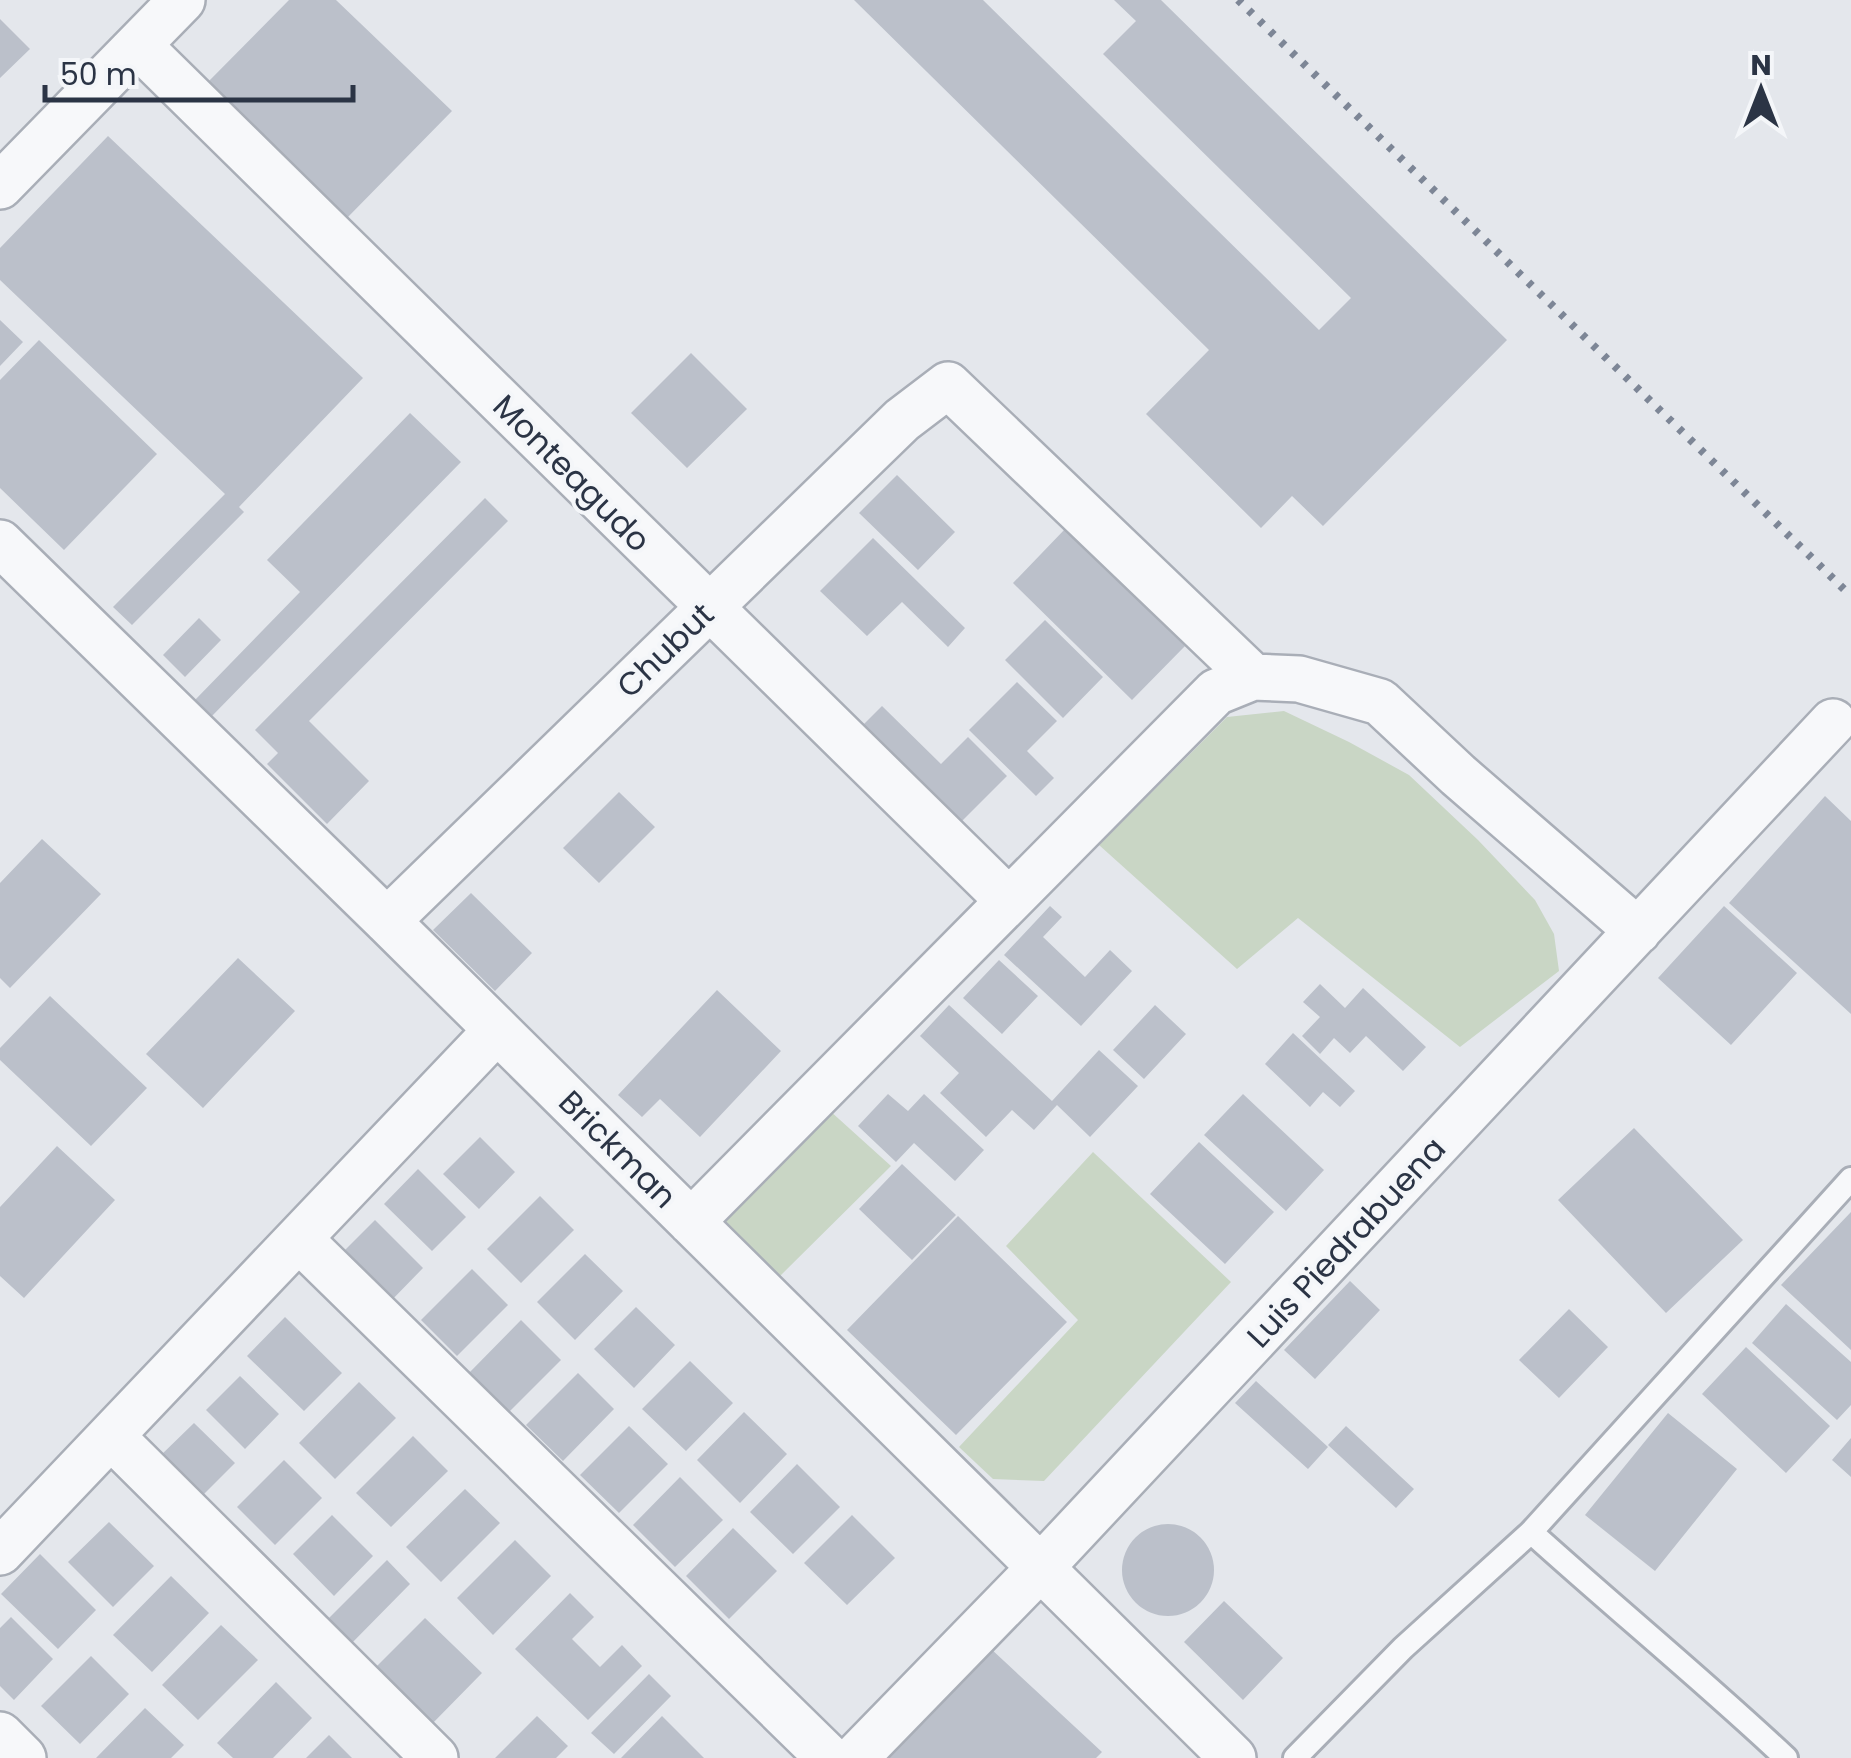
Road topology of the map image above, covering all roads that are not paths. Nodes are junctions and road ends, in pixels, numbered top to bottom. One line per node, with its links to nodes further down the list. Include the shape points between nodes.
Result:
1 (182, 0): 2 (street)
2 (138, 45): 3 (street); 5 (street, Monteagudo)
3 (0, 186)
4 (0, 544): 9 (street, Brickman)
5 (709, 608): 6 (street, Chubut, via 902,420 948,386); 8 (street, Monteagudo); 9 (street, Chubut)
6 (1253, 677): 8 (street, via 1216,692); 10 (street, via 1299,679 1380,702)
7 (1833, 722): 10 (street, Luis Piedrabuena)
8 (1008, 900): 13 (street)
9 (386, 921): 11 (street, Brickman)
10 (1638, 931): 18 (street, Luis Piedrabuena)
11 (497, 1030): 13 (street, Brickman); 14 (street)
12 (1851, 1178): 16 (lane)
13 (691, 1222): 18 (street, Brickman)
14 (298, 1238): 15 (street); 22 (street)
15 (110, 1436): 17 (street); 21 (street)
16 (1531, 1532): 25 (lane); 26 (lane)
17 (0, 1552)
18 (1041, 1567): 23 (street, Luis Piedrabuena); 24 (street, Brickman)
19 (0, 1735): 20 (street)
20 (23, 1758)
21 (435, 1758)
22 (828, 1758)
23 (855, 1758)
24 (1233, 1758)
25 (1294, 1758)
26 (1786, 1758)

